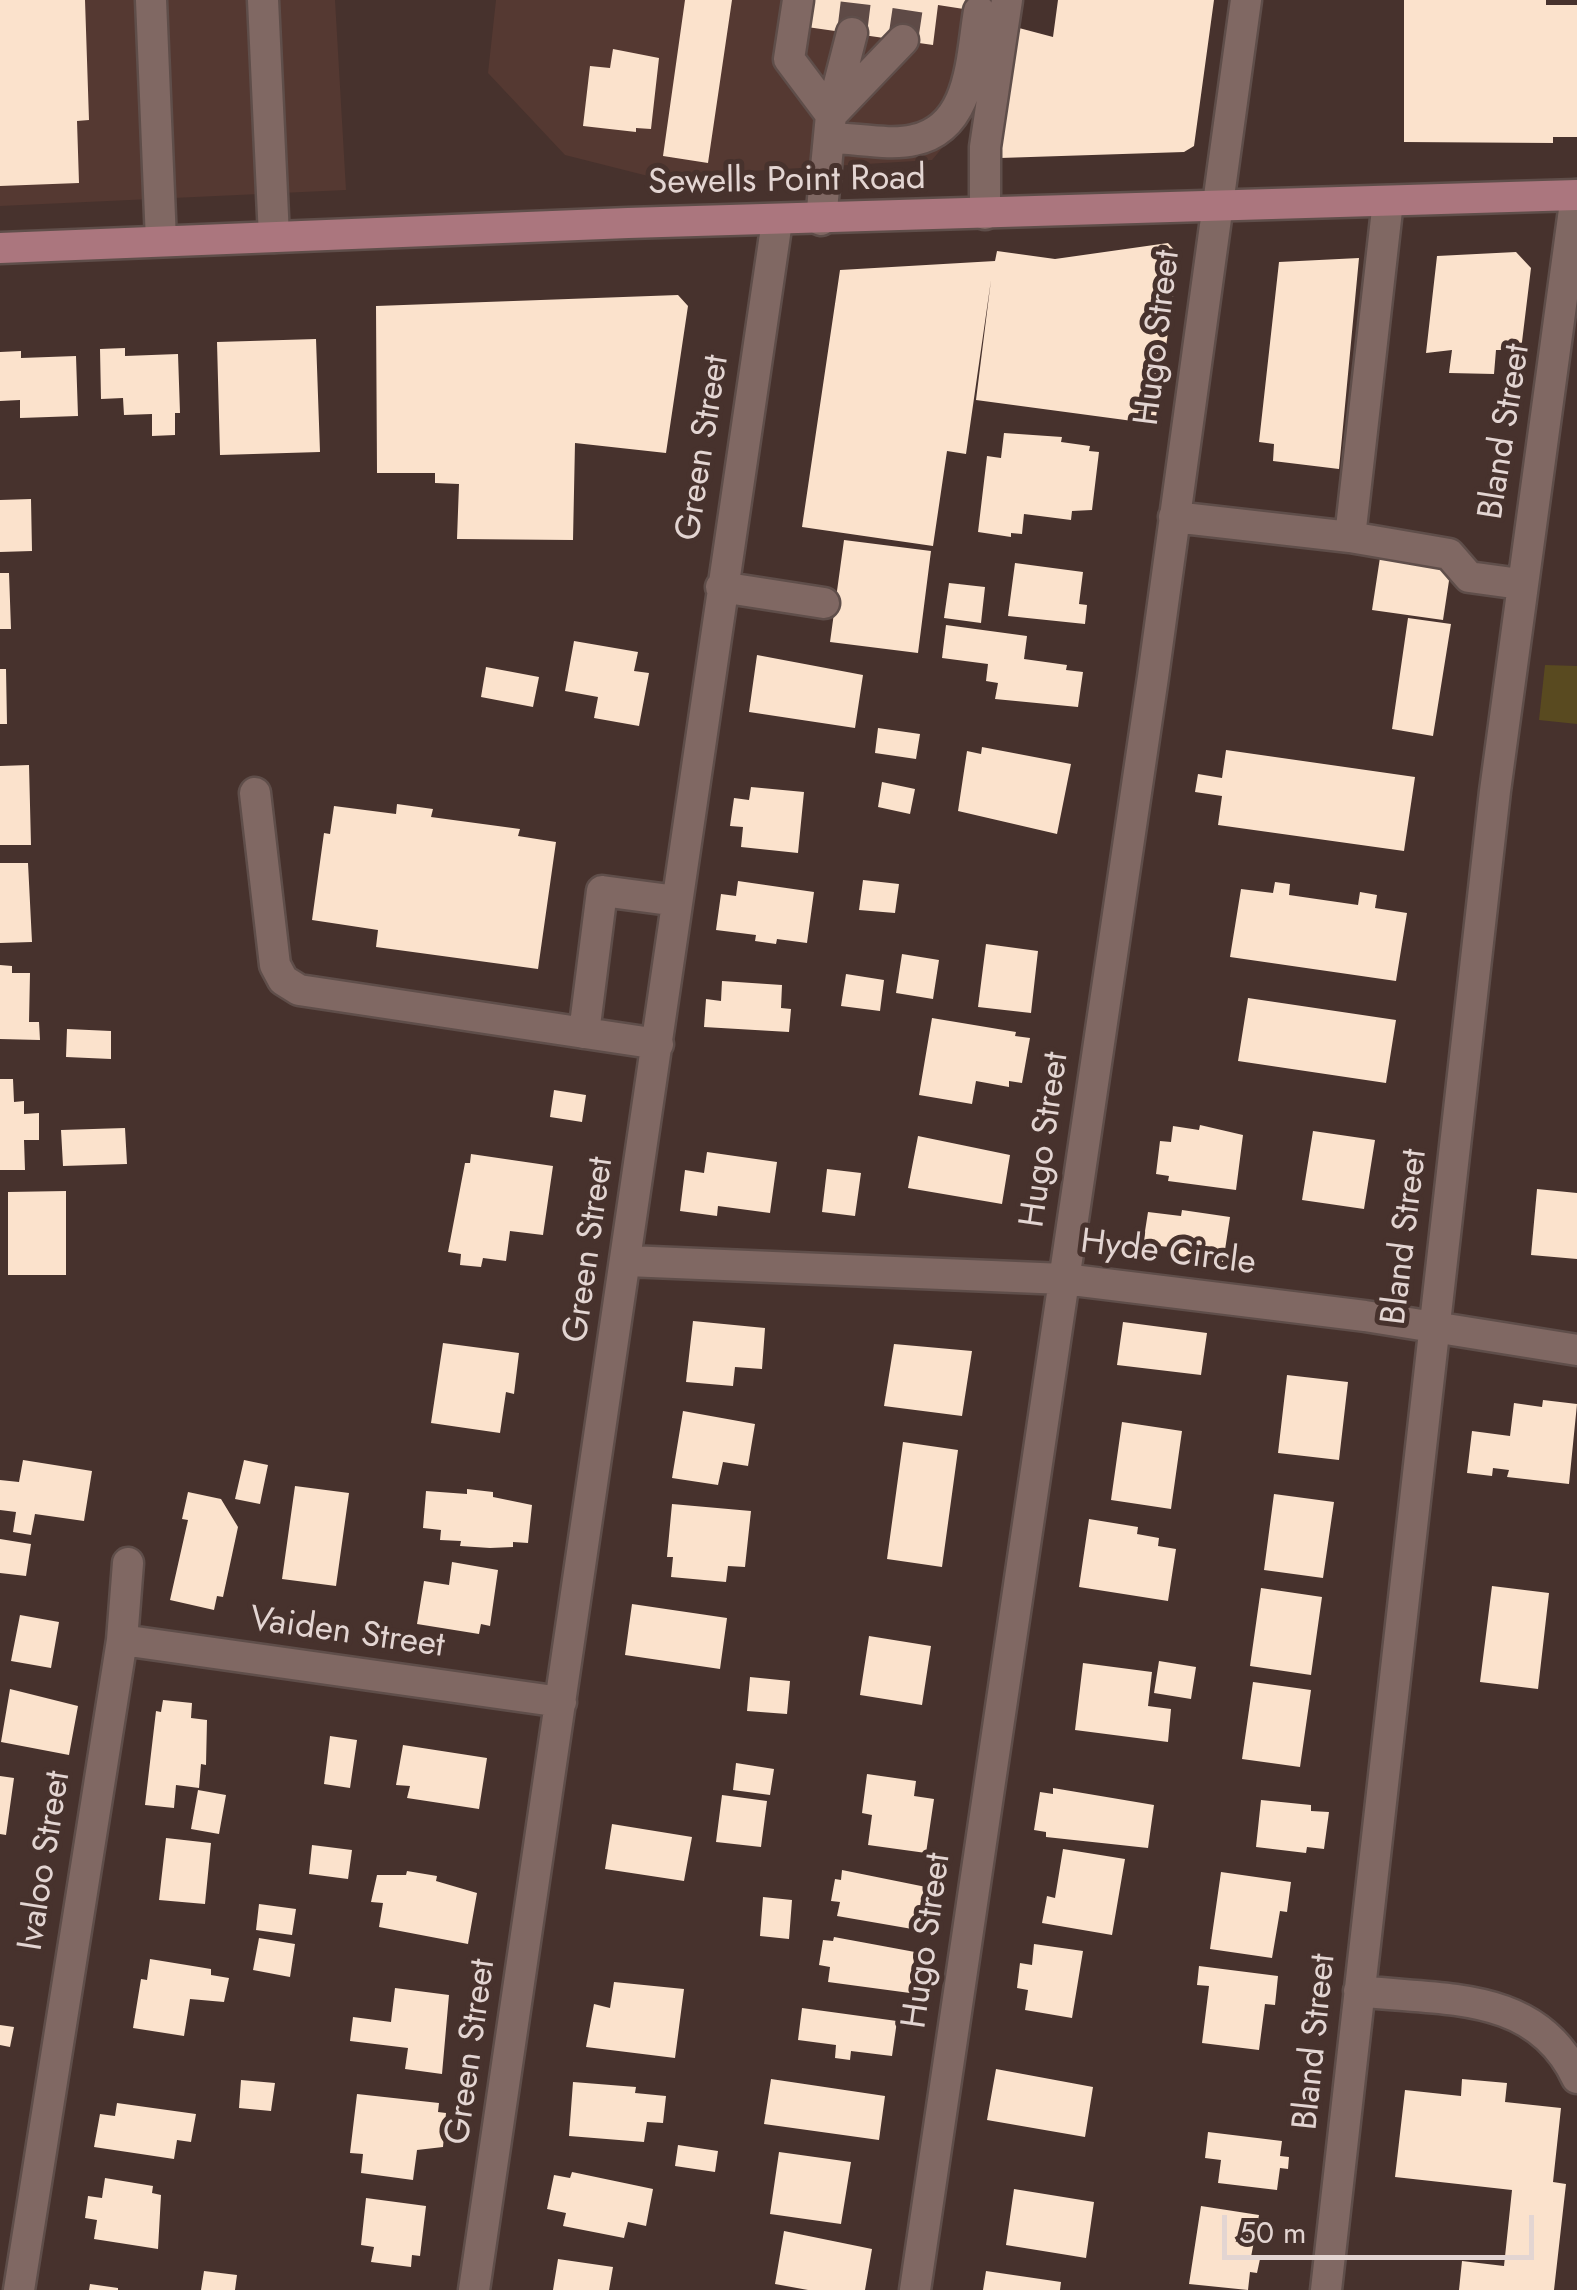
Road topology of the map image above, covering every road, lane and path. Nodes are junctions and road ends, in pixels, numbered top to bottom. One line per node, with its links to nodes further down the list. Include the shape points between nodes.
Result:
1 (151, 0): 16 (street)
2 (262, 0): 15 (street)
3 (798, 0): 8 (street, via 790,59)
4 (1246, 0): 11 (street, Hugo Street)
5 (993, 6): 8 (street, via 964,100 943,127 914,141); 12 (street)
6 (852, 33): 8 (street)
7 (903, 40): 8 (street)
8 (830, 126): 13 (street)
9 (1576, 195): 10 (main road, Sewells Point Road); 20 (street, Bland Street)
10 (1388, 201): 11 (main road, Sewells Point Road); 19 (street)
11 (1214, 206): 12 (main road, Sewells Point Road); 18 (street, Hugo Street)
12 (985, 214): 13 (main road, Sewells Point Road)
13 (821, 220): 14 (main road, Sewells Point Road)
14 (777, 221): 15 (main road, Sewells Point Road); 21 (street, Green Street)
15 (274, 237): 16 (main road, Sewells Point Road)
16 (161, 241): 17 (main road, Sewells Point Road)
17 (0, 248)
18 (1174, 518): 19 (street); 28 (street, Hugo Street)
19 (1350, 536): 20 (street, via 1449,554 1468,577)
20 (1520, 584): 29 (street, Bland Street)
21 (721, 586): 22 (street); 24 (street, Green Street)
22 (824, 603)
23 (254, 793): 25 (street, via 275,965 283,980 300,990)
24 (677, 901): 25 (street, via 602,891); 26 (street, Green Street)
25 (584, 1033): 26 (street)
26 (658, 1044): 27 (street, Green Street)
27 (626, 1262): 28 (street, Hyde Circle); 33 (street, Green Street)
28 (1064, 1278): 29 (street, Hyde Circle); 38 (street, Hugo Street)
29 (1433, 1328): 30 (street, Hyde Circle); 34 (street, Bland Street)
30 (1577, 1350)
31 (128, 1563): 32 (street, Ivaloo Street)
32 (122, 1640): 33 (street, Vaiden Street); 36 (street, Ivaloo Street)
33 (561, 1702): 37 (street, Green Street)
34 (1359, 1991): 35 (street, via 1506,2008 1537,2023); 39 (street, Bland Street)
35 (1577, 2078)
36 (19, 2290)
37 (474, 2290)
38 (915, 2290)
39 (1326, 2290)

